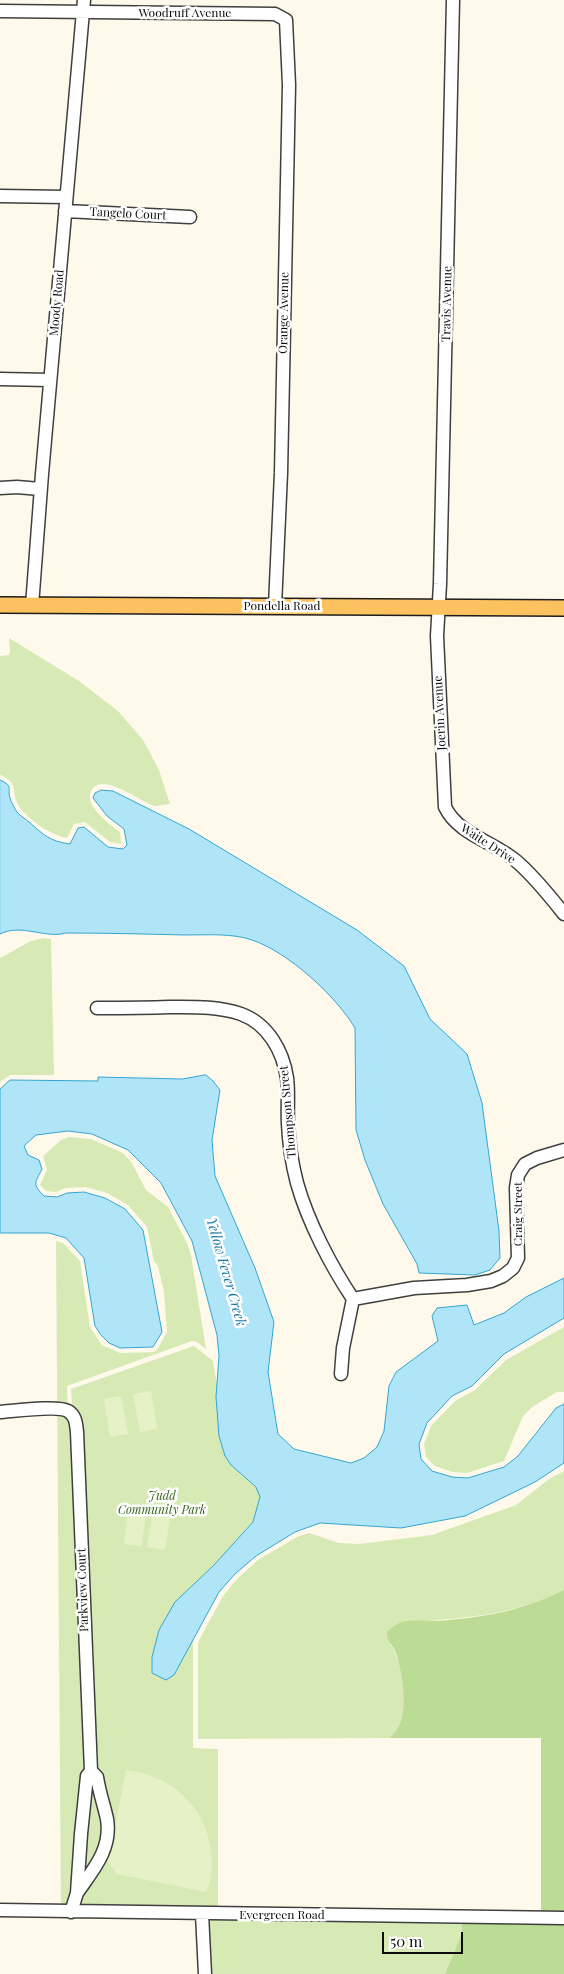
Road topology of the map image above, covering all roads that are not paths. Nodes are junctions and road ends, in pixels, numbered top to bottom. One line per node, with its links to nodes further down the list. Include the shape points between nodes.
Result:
1 (453, 0): 16 (street, Travis Avenue)
2 (84, 6): 3 (street, Woodruff Avenue); 4 (street, Woodruff Avenue, via 275,14); 6 (street, Moody Road)
3 (0, 11)
4 (286, 20): 15 (street, Orange Avenue, via 289,85)
5 (0, 196): 6 (street)
6 (66, 197): 7 (street, Moody Road)
7 (65, 211): 8 (street, Tangelo Court); 10 (street, Moody Road)
8 (190, 217)
9 (0, 379): 10 (street)
10 (50, 380): 12 (street, Moody Road)
11 (0, 488): 12 (street)
12 (40, 490): 14 (street, Moody Road)
13 (0, 605): 14 (main road, Pondella Road)
14 (32, 606): 15 (main road, Pondella Road)
15 (275, 606): 16 (main road, Pondella Road)
16 (439, 607): 17 (main road, Pondella Road); 18 (street, Joerin Avenue, via 437,636 442,747 446,807)
17 (564, 608)
18 (451, 819): 19 (street, Waite Drive, via 515,860)
19 (564, 914)
20 (97, 1008): 22 (street, Thompson Street, via 218,1008 243,1015 265,1030 274,1041 287,1078 290,1150 297,1184 309,1216)
21 (564, 1150): 22 (street, Craig Street, via 536,1158 525,1164 518,1175 518,1258 507,1273 479,1284 414,1288)
22 (353, 1299): 23 (street)
23 (341, 1374)
24 (0, 1412): 25 (street, Parkview Court, via 56,1408 68,1411 76,1420)
25 (91, 1771): 26 (street, Parkview Court, via 87,1776 80,1834); 26 (street, Parkview Court, via 97,1777 108,1830 104,1852)
26 (77, 1893): 28 (street, Parkview Court)
27 (0, 1910): 28 (street, Evergreen Road)
28 (70, 1912): 29 (street, Evergreen Road)
29 (202, 1914): 30 (street, Evergreen Road); 31 (street)
30 (564, 1918)
31 (205, 1974)

